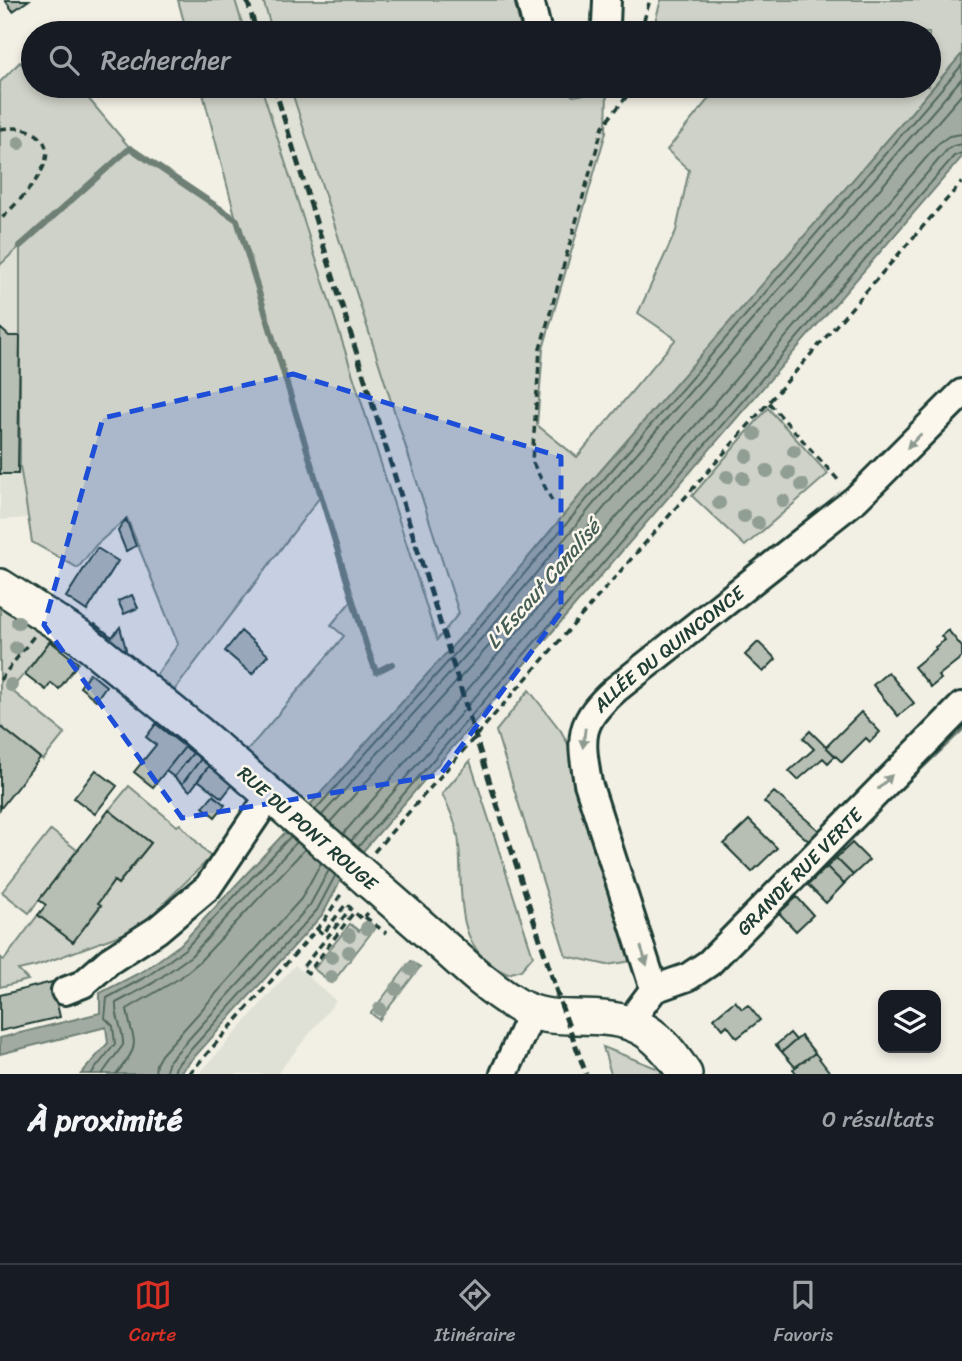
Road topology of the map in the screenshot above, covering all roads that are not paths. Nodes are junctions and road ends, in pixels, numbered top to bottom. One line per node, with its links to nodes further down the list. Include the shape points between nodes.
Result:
1 (530, 0): 3 (street)
2 (607, 0): 4 (street)
3 (535, 21)
4 (606, 21)
5 (962, 393): 9 (street, ALLÉE DU QUINCONCE, one-way to 9, via 856,499 616,689 591,714 583,752 588,783)
6 (0, 586): 8 (main road, RUE DU PONT ROUGE, via 81,638)
7 (962, 706): 9 (street, GRANDE RUE VERTE, one-way to 7, via 688,977 709,963)
8 (279, 802): 10 (street, via 208,887 83,984); 11 (main road, RUE DU PONT ROUGE, bridge, via 367,887 492,989)
9 (654, 989): 12 (street)
10 (65, 991)
11 (531, 1012): 12 (main road, RUE DU PONT ROUGE); 13 (street)
12 (633, 1024): 14 (main road, via 653,1034)
13 (504, 1074)
14 (685, 1074)

